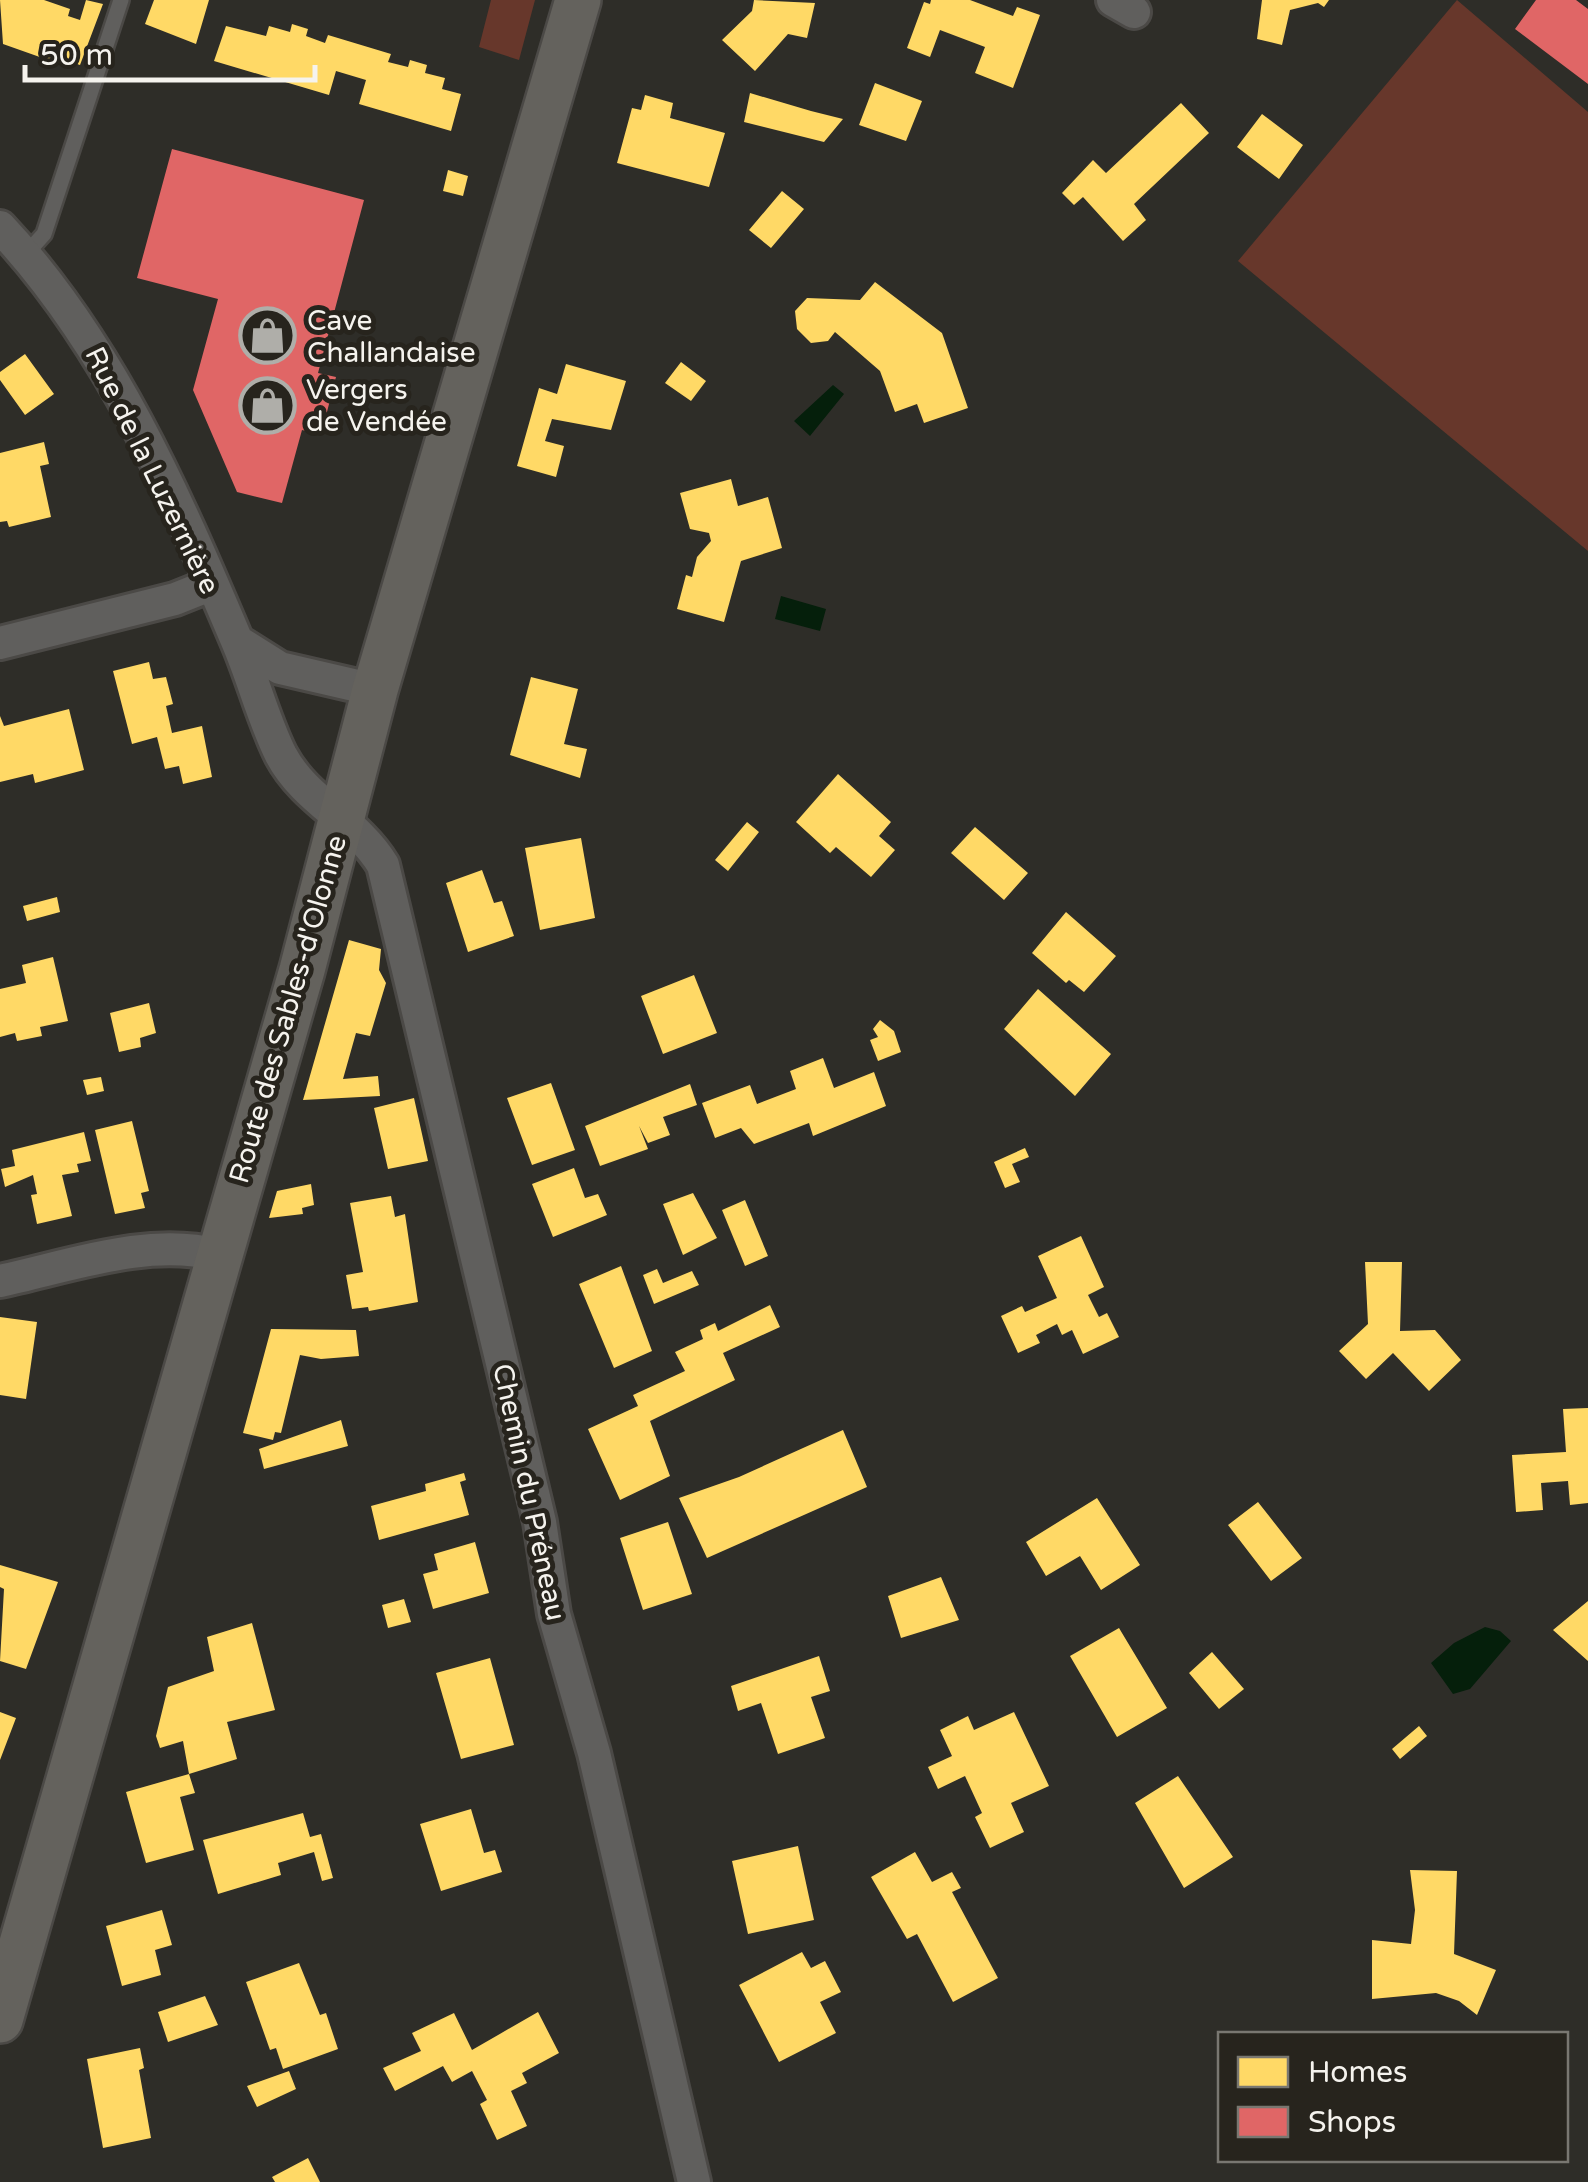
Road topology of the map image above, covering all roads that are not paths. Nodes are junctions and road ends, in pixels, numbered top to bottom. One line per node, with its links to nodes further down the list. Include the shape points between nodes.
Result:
1 (121, 0): 4 (lane, via 44,234)
2 (578, 0): 8 (main road, Route des Sables-d'Olonne)
3 (0, 227): 4 (street, Rue de la Luzernière)
4 (26, 254): 5 (street, Rue de la Luzernière, via 119,389)
5 (210, 585): 6 (street, Rue de la Luzernière); 7 (street)
6 (238, 641): 8 (street, via 280,668); 9 (street, Rue de la Luzernière, via 282,756 312,799)
7 (0, 643)
8 (376, 690): 9 (main road, Route des Sables-d'Olonne)
9 (340, 817): 10 (main road, Route des Sables-d'Olonne); 13 (street, Chemin du Préneau, via 378,856 396,907 540,1522 554,1614 594,1753)
10 (218, 1255): 11 (street, via 188,1247 150,1250); 12 (main road, Route des Sables-d'Olonne)
11 (0, 1280)
12 (0, 2020)
13 (694, 2182)

